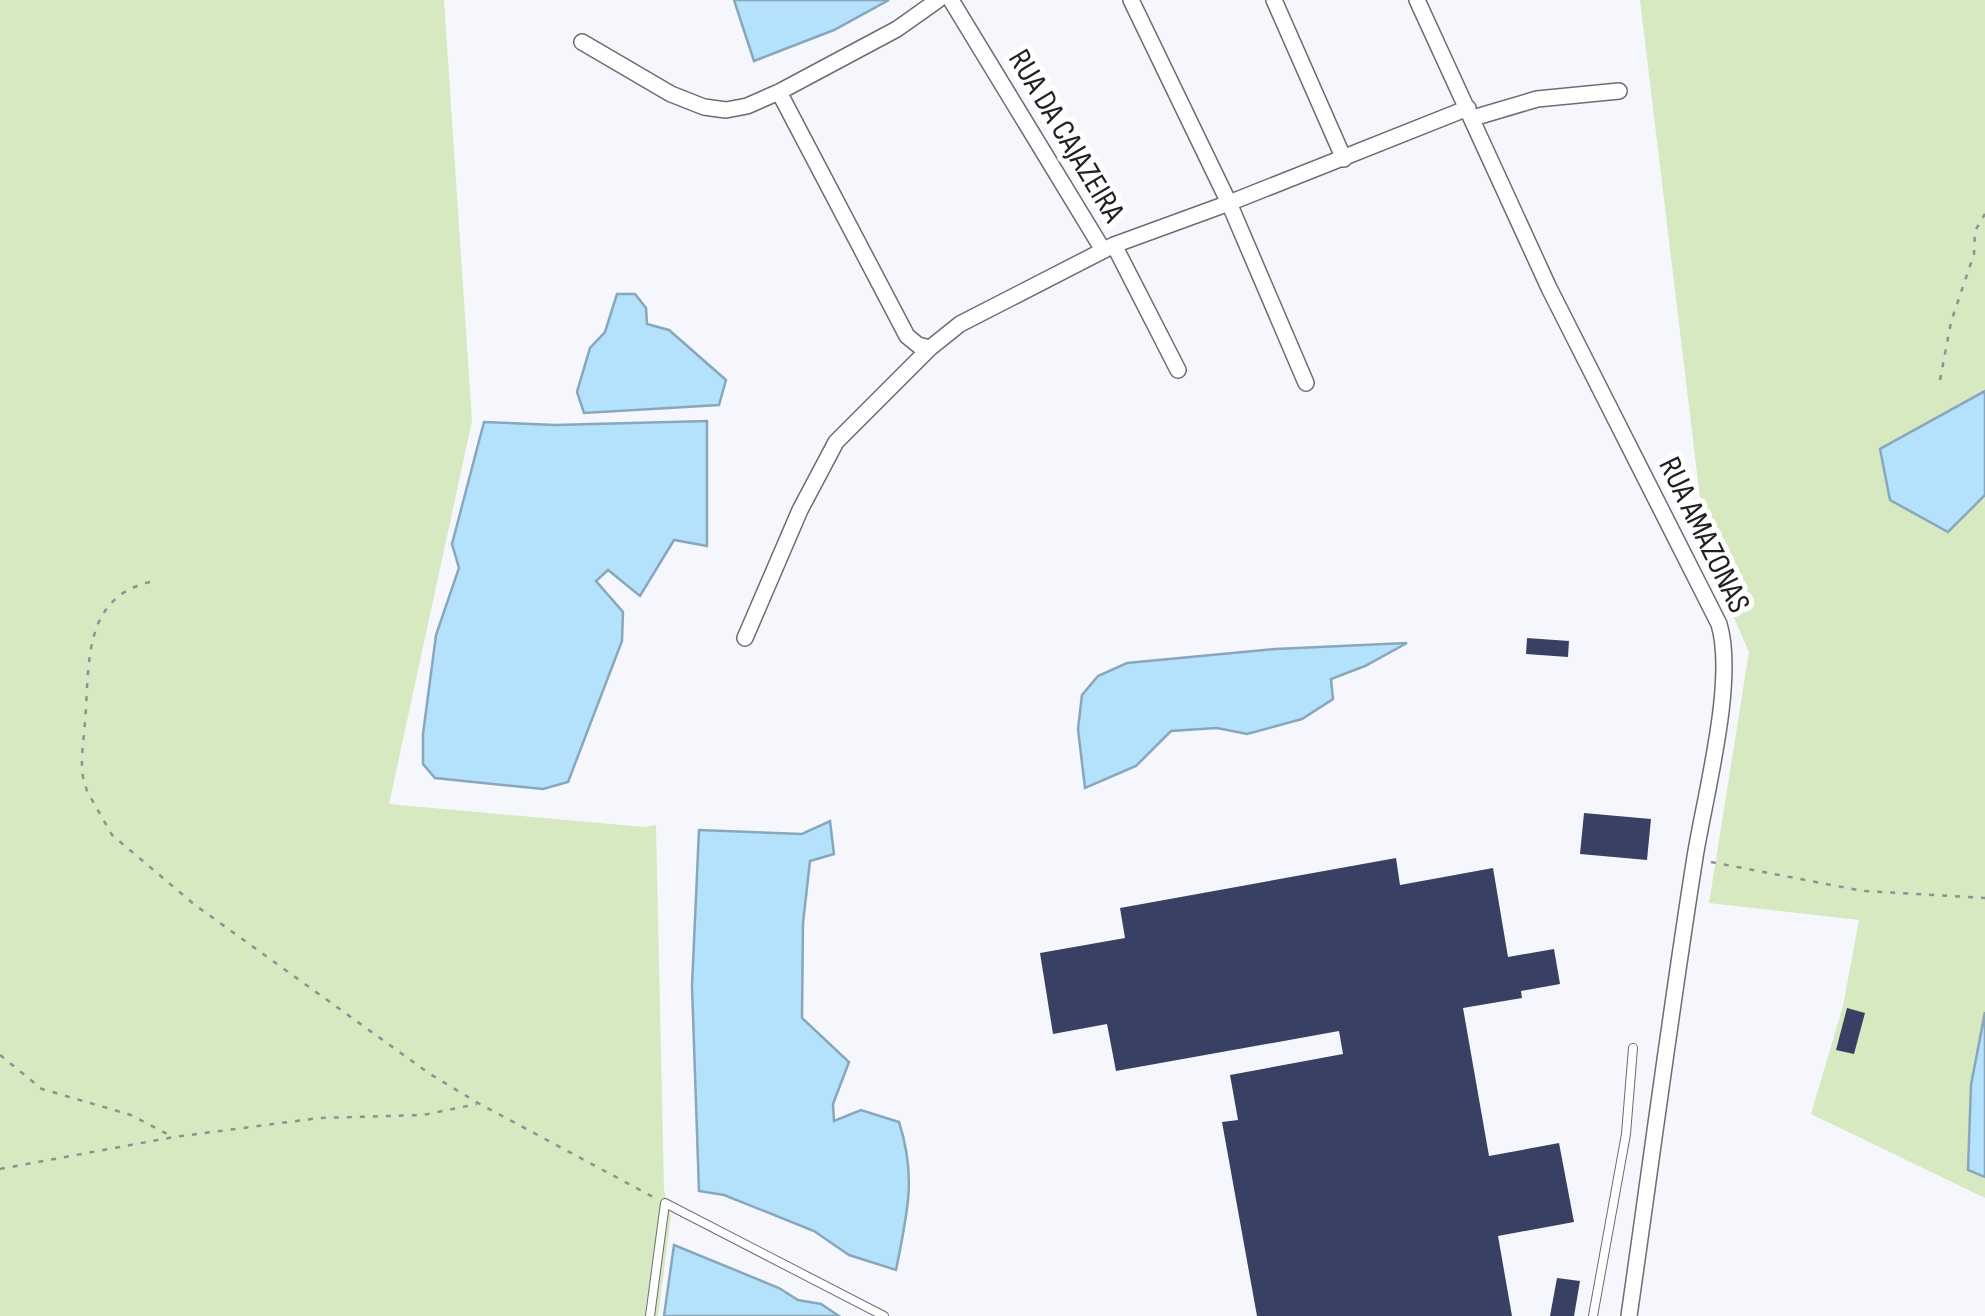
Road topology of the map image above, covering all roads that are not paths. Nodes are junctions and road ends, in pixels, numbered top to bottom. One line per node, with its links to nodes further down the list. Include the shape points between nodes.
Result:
1 (938, 0): 8 (street)
2 (951, 0): 12 (street, RUA DA CAJAZEIRA)
3 (1130, 0): 11 (street)
4 (1274, 0): 10 (street)
5 (1417, 0): 9 (street, RUA AMAZONAS)
6 (582, 42): 8 (street, via 704,107 747,106)
7 (1619, 91): 9 (street)
8 (779, 92): 13 (street, via 901,326 912,342)
9 (1470, 114): 10 (street); 21 (street, RUA AMAZONAS, via 1724,643)
10 (1344, 158): 11 (street)
11 (1229, 203): 12 (street); 15 (street)
12 (1108, 248): 13 (street, via 960,324); 14 (street, RUA DA CAJAZEIRA)
13 (930, 348): 16 (street, via 836,442)
14 (1178, 370)
15 (1306, 383)
16 (746, 638)
17 (1633, 1048): 20 (lane, via 1626,1134)
18 (650, 1316): 19 (lane, via 665,1203)
19 (884, 1316)
20 (1593, 1316)
21 (1630, 1316)

